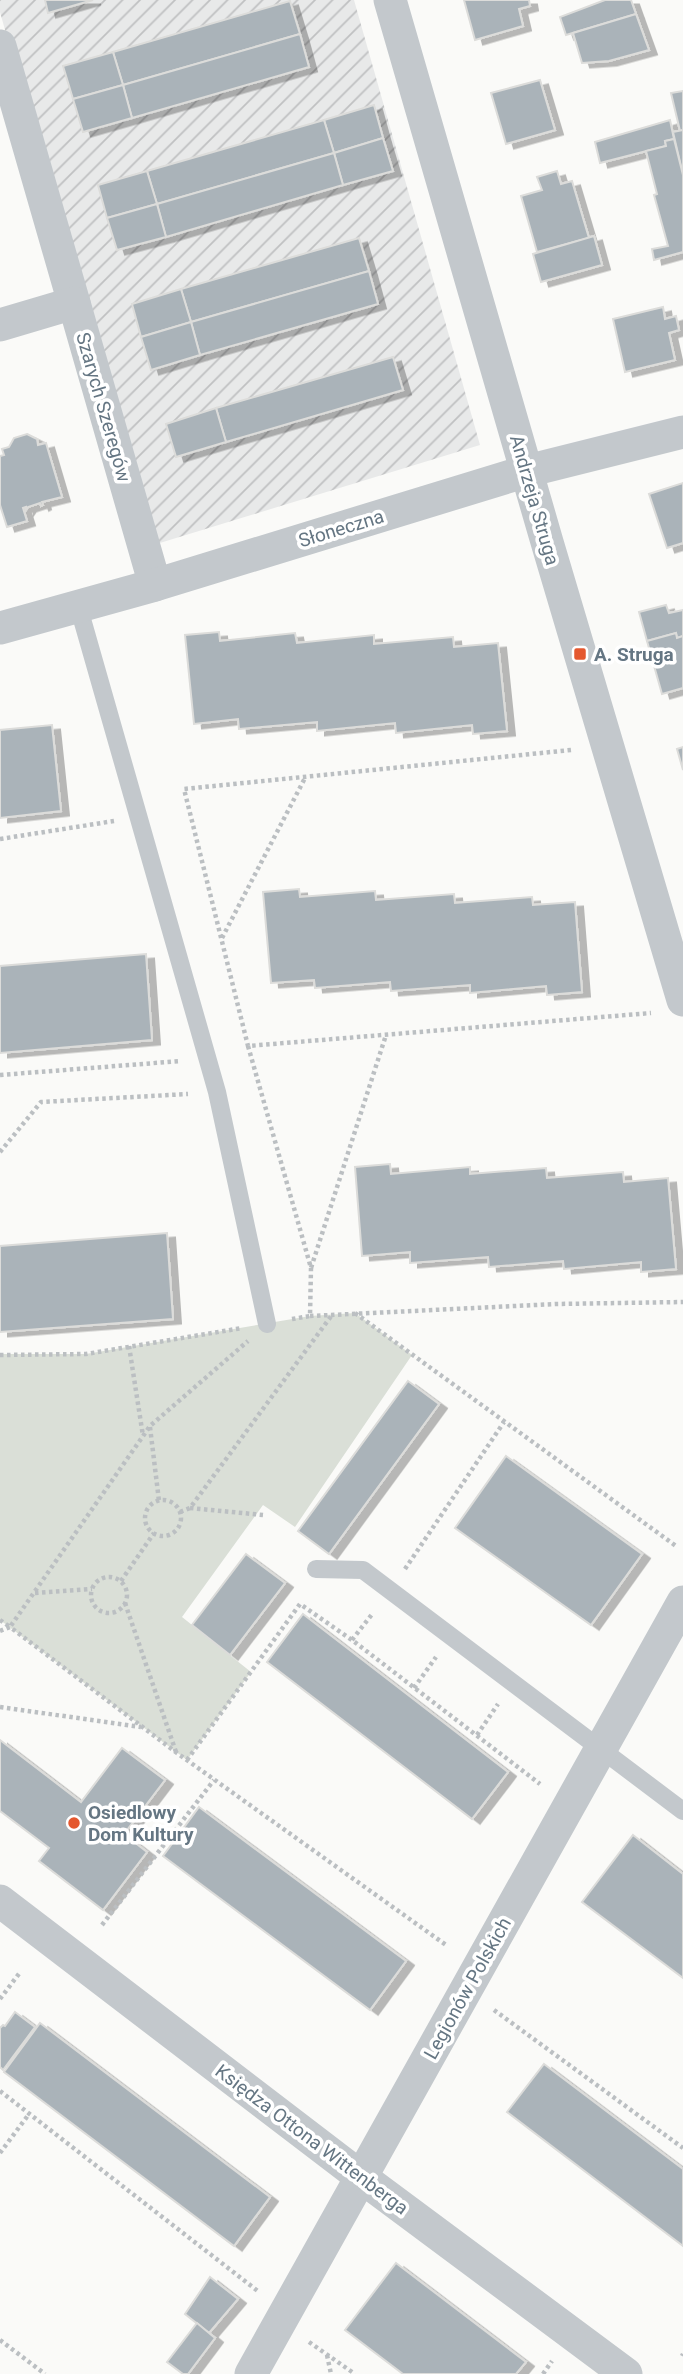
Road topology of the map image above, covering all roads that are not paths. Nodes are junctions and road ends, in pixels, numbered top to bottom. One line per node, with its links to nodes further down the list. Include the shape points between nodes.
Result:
1 (390, 0): 6 (street, Andrzeja Struga)
2 (0, 46): 3 (street, Szarych Szeregów)
3 (74, 303): 4 (street); 7 (street, Szarych Szeregów)
4 (0, 325)
5 (683, 432): 6 (street, Słoneczna)
6 (527, 471): 7 (street, Słoneczna); 10 (street, Andrzeja Struga)
7 (155, 585): 8 (street, Słoneczna)
8 (78, 605): 9 (street, Słoneczna); 11 (lane, via 217,1092)
9 (0, 628)
10 (669, 1006)
11 (267, 1324)
12 (316, 1569): 14 (lane, via 363,1570)
13 (683, 1602): 14 (street, Legionów Polskich)
14 (601, 1749): 15 (lane); 17 (street, Legionów Polskich)
15 (683, 1811)
16 (0, 1901): 17 (street, Księdza Ottona Wittenberga)
17 (361, 2177): 18 (street, Legionów Polskich); 19 (street, Księdza Ottona Wittenberga)
18 (251, 2374)
19 (626, 2374)

